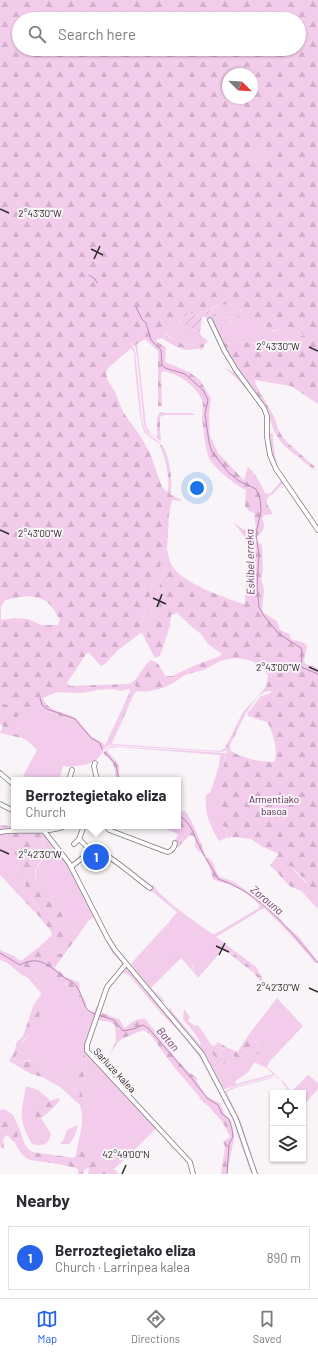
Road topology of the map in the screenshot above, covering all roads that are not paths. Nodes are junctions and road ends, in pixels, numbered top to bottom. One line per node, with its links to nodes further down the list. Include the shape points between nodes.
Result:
1 (210, 320): 2 (street, via 226,354 264,408 270,455 276,469)
2 (318, 530)
3 (95, 763): 7 (street)
4 (72, 770): 6 (street)
5 (0, 772): 8 (street)
6 (70, 777)
7 (96, 777)
8 (11, 782)
9 (0, 804): 10 (street)
10 (11, 809)
11 (50, 829): 14 (street)
12 (83, 829): 16 (street)
13 (108, 829): 17 (street, via 167,852 170,852)
14 (44, 831): 15 (street); 20 (street, via 65,852)
15 (0, 832)
16 (79, 839): 18 (street); 19 (street)
17 (175, 843)
18 (74, 844)
19 (89, 849): 20 (street, via 86,856); 21 (street, via 104,853)
20 (71, 867): 22 (street, via 108,939)
21 (150, 888)
22 (126, 964): 23 (street, Sarluze kalea, via 107,986 87,1051 190,1162); 24 (street, via 202,1054 236,1119)
23 (193, 1174)
24 (255, 1174)

